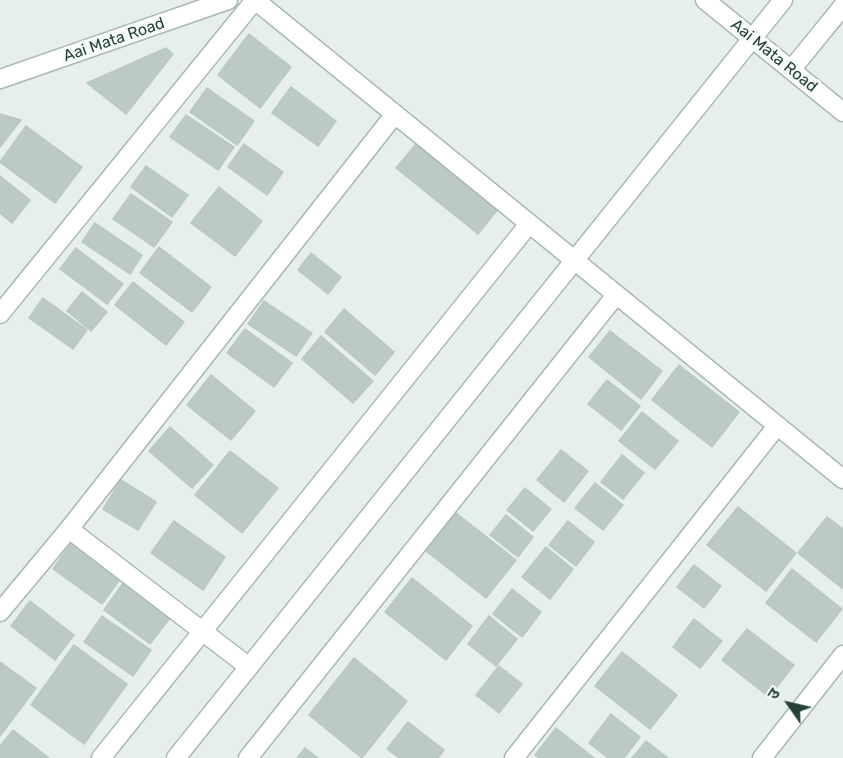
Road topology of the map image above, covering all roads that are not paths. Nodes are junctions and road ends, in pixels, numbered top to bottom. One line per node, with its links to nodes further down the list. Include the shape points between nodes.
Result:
1 (228, 0): 8 (street, Aai Mata Road)
2 (255, 0): 10 (street); 14 (street)
3 (705, 0): 6 (street, Aai Mata Road)
4 (783, 0): 6 (street)
5 (843, 6): 7 (street)
6 (752, 38): 7 (street, Aai Mata Road); 12 (street)
7 (791, 70): 9 (street, Aai Mata Road)
8 (0, 79)
9 (843, 112)
10 (394, 114): 11 (street); 17 (street)
11 (530, 224): 12 (street); 19 (street)
12 (574, 261): 13 (street); 21 (street)
13 (616, 295): 15 (street); 24 (street)
14 (0, 314)
15 (777, 426): 16 (street); 25 (street)
16 (843, 478)
17 (69, 529): 18 (street); 19 (street)
18 (0, 612)
19 (203, 630): 21 (street); 23 (street)
20 (843, 655): 26 (street)
21 (249, 667): 22 (street)
22 (177, 757)
23 (101, 758)
24 (248, 758)
25 (514, 758)
26 (762, 758)

